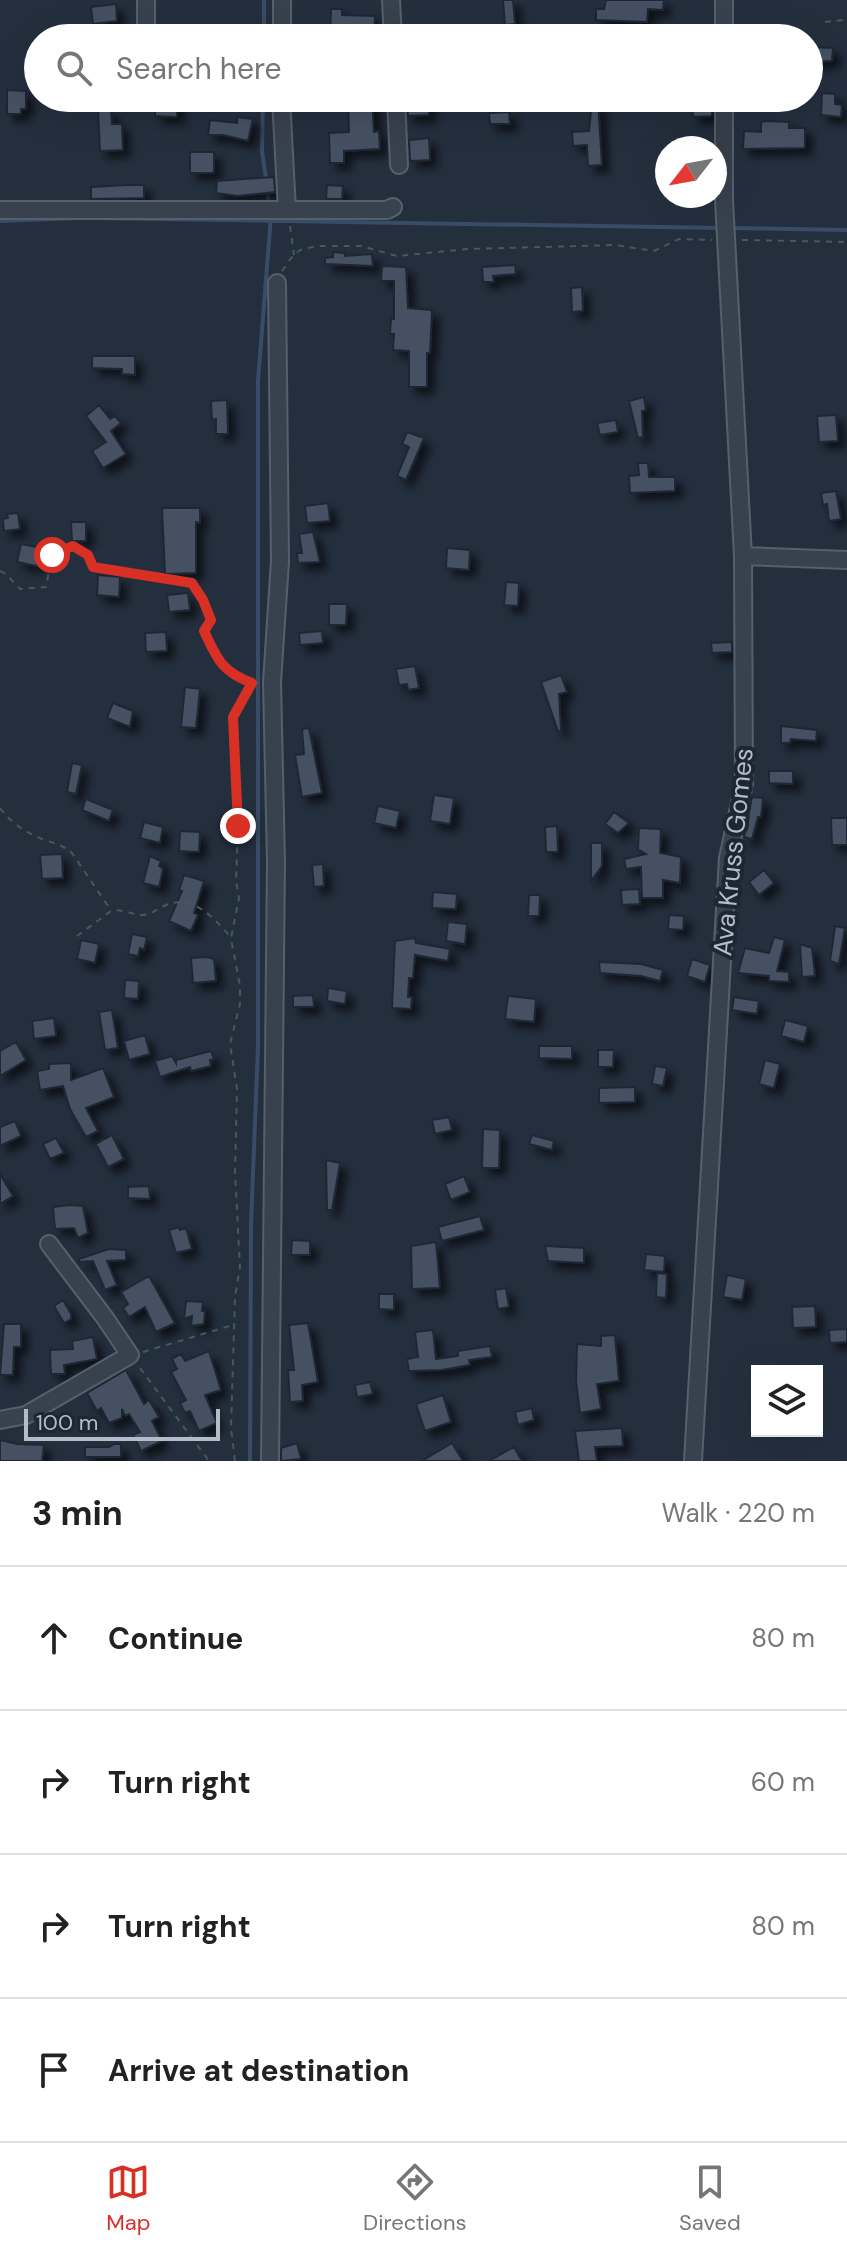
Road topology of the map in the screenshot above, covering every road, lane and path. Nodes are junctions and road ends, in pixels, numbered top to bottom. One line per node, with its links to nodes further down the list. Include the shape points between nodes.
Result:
1 (146, 0): 7 (street)
2 (282, 0): 8 (street)
3 (391, 0): 9 (street)
4 (724, 0): 10 (street)
5 (825, 22): 6 (path)
6 (847, 23)
7 (146, 24)
8 (282, 24)
9 (392, 24)
10 (724, 24)
11 (282, 112): 17 (street)
12 (397, 112): 14 (street)
13 (724, 112): 24 (street, Ava Kruss Gomes)
14 (399, 165)
15 (393, 207): 17 (street)
16 (0, 210): 17 (street)
17 (287, 210)
18 (290, 227): 22 (path)
19 (725, 240): 22 (path, via 679,239 654,251 615,245 397,256 361,246 317,246)
20 (740, 240): 21 (path)
21 (847, 242)
22 (294, 255): 23 (path)
23 (277, 283): 37 (street, via 280,561 272,682 276,878)
24 (743, 556): 25 (street); 38 (street, Ava Kruss Gomes, via 744,784 728,858)
25 (847, 560)
26 (0, 571): 30 (path, via 20,589 46,587 52,555 73,546 88,555 93,567 192,583 196,588 211,620 204,631 214,653 231,675 252,683 233,717 239,898)
27 (0, 808): 28 (path, via 10,821 72,853)
28 (111, 911): 29 (path); 30 (path, via 142,915 188,903 210,914)
29 (77, 936)
30 (231, 938): 32 (path, via 240,986 230,1044 237,1089 240,1267)
31 (49, 1244): 33 (street)
32 (234, 1325): 33 (path); 36 (path)
33 (130, 1355): 34 (street, via 26,1415); 35 (path)
34 (0, 1420)
35 (209, 1461)
36 (235, 1461)
37 (270, 1461)
38 (693, 1461)

